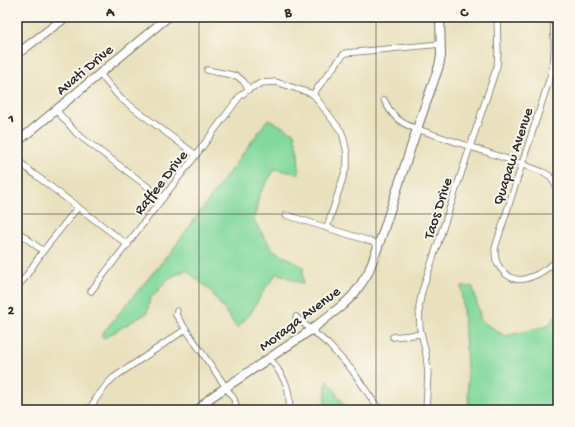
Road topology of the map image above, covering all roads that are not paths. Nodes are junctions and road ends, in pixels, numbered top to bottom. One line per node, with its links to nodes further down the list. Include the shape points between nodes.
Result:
1 (66, 17): 7 (main road)
2 (168, 17): 9 (main road, Avati Drive)
3 (440, 17): 6 (main road, Moraga Avenue)
4 (497, 17): 16 (street, Taos Drive, via 497,66)
5 (553, 17): 19 (street, Quapaw Avenue, via 554,65)
6 (441, 44): 11 (street, via 345,53); 14 (main road, Moraga Avenue, via 439,66)
7 (17, 54)
8 (208, 70): 10 (street, via 237,76)
9 (100, 74): 13 (main road, Avati Drive); 17 (street, via 120,98)
10 (249, 89): 11 (street, via 261,83 276,82); 17 (street, Raffee Drive, via 240,96)
11 (313, 94): 24 (street, via 341,131 347,154 347,165)
12 (384, 100): 14 (street, via 397,119)
13 (56, 110): 15 (main road, Avati Drive); 21 (street, via 77,134)
14 (417, 129): 16 (street); 26 (main road, Moraga Avenue)
15 (17, 141)
16 (470, 146): 19 (street); 36 (street, Taos Drive, via 422,291 419,307)
17 (196, 155): 21 (street, Raffee Drive)
18 (17, 159): 22 (street)
19 (522, 164): 20 (street, via 550,176); 29 (street, Quapaw Avenue, via 495,248 496,259 502,270 517,280 529,279 551,267)
20 (558, 192)
21 (163, 198): 27 (street, Raffee Drive)
22 (78, 207): 27 (street); 28 (street)
23 (286, 215): 24 (street)
24 (328, 228): 26 (street)
25 (17, 231): 28 (street)
26 (378, 244): 35 (main road, Moraga Avenue, via 368,273 358,289 344,304)
27 (128, 245): 31 (street, Raffee Drive)
28 (43, 251): 30 (street)
29 (558, 259)
30 (17, 287)
31 (92, 291)
32 (177, 311): 34 (street, via 176,315)
33 (296, 317): 35 (street)
34 (186, 329): 39 (street); 40 (street, via 114,378 104,387)
35 (311, 330): 38 (main road, Moraga Avenue); 44 (street, via 352,370)
36 (421, 334): 37 (street); 45 (street, Taos Drive, via 428,373)
37 (393, 337)
38 (270, 358): 39 (main road, Moraga Avenue); 43 (street, via 284,379 290,400)
39 (226, 388): 41 (main road, Moraga Avenue, via 210,398); 42 (street)
40 (89, 410)
41 (198, 410)
42 (238, 410)
43 (289, 410)
44 (381, 410)
45 (426, 410)

